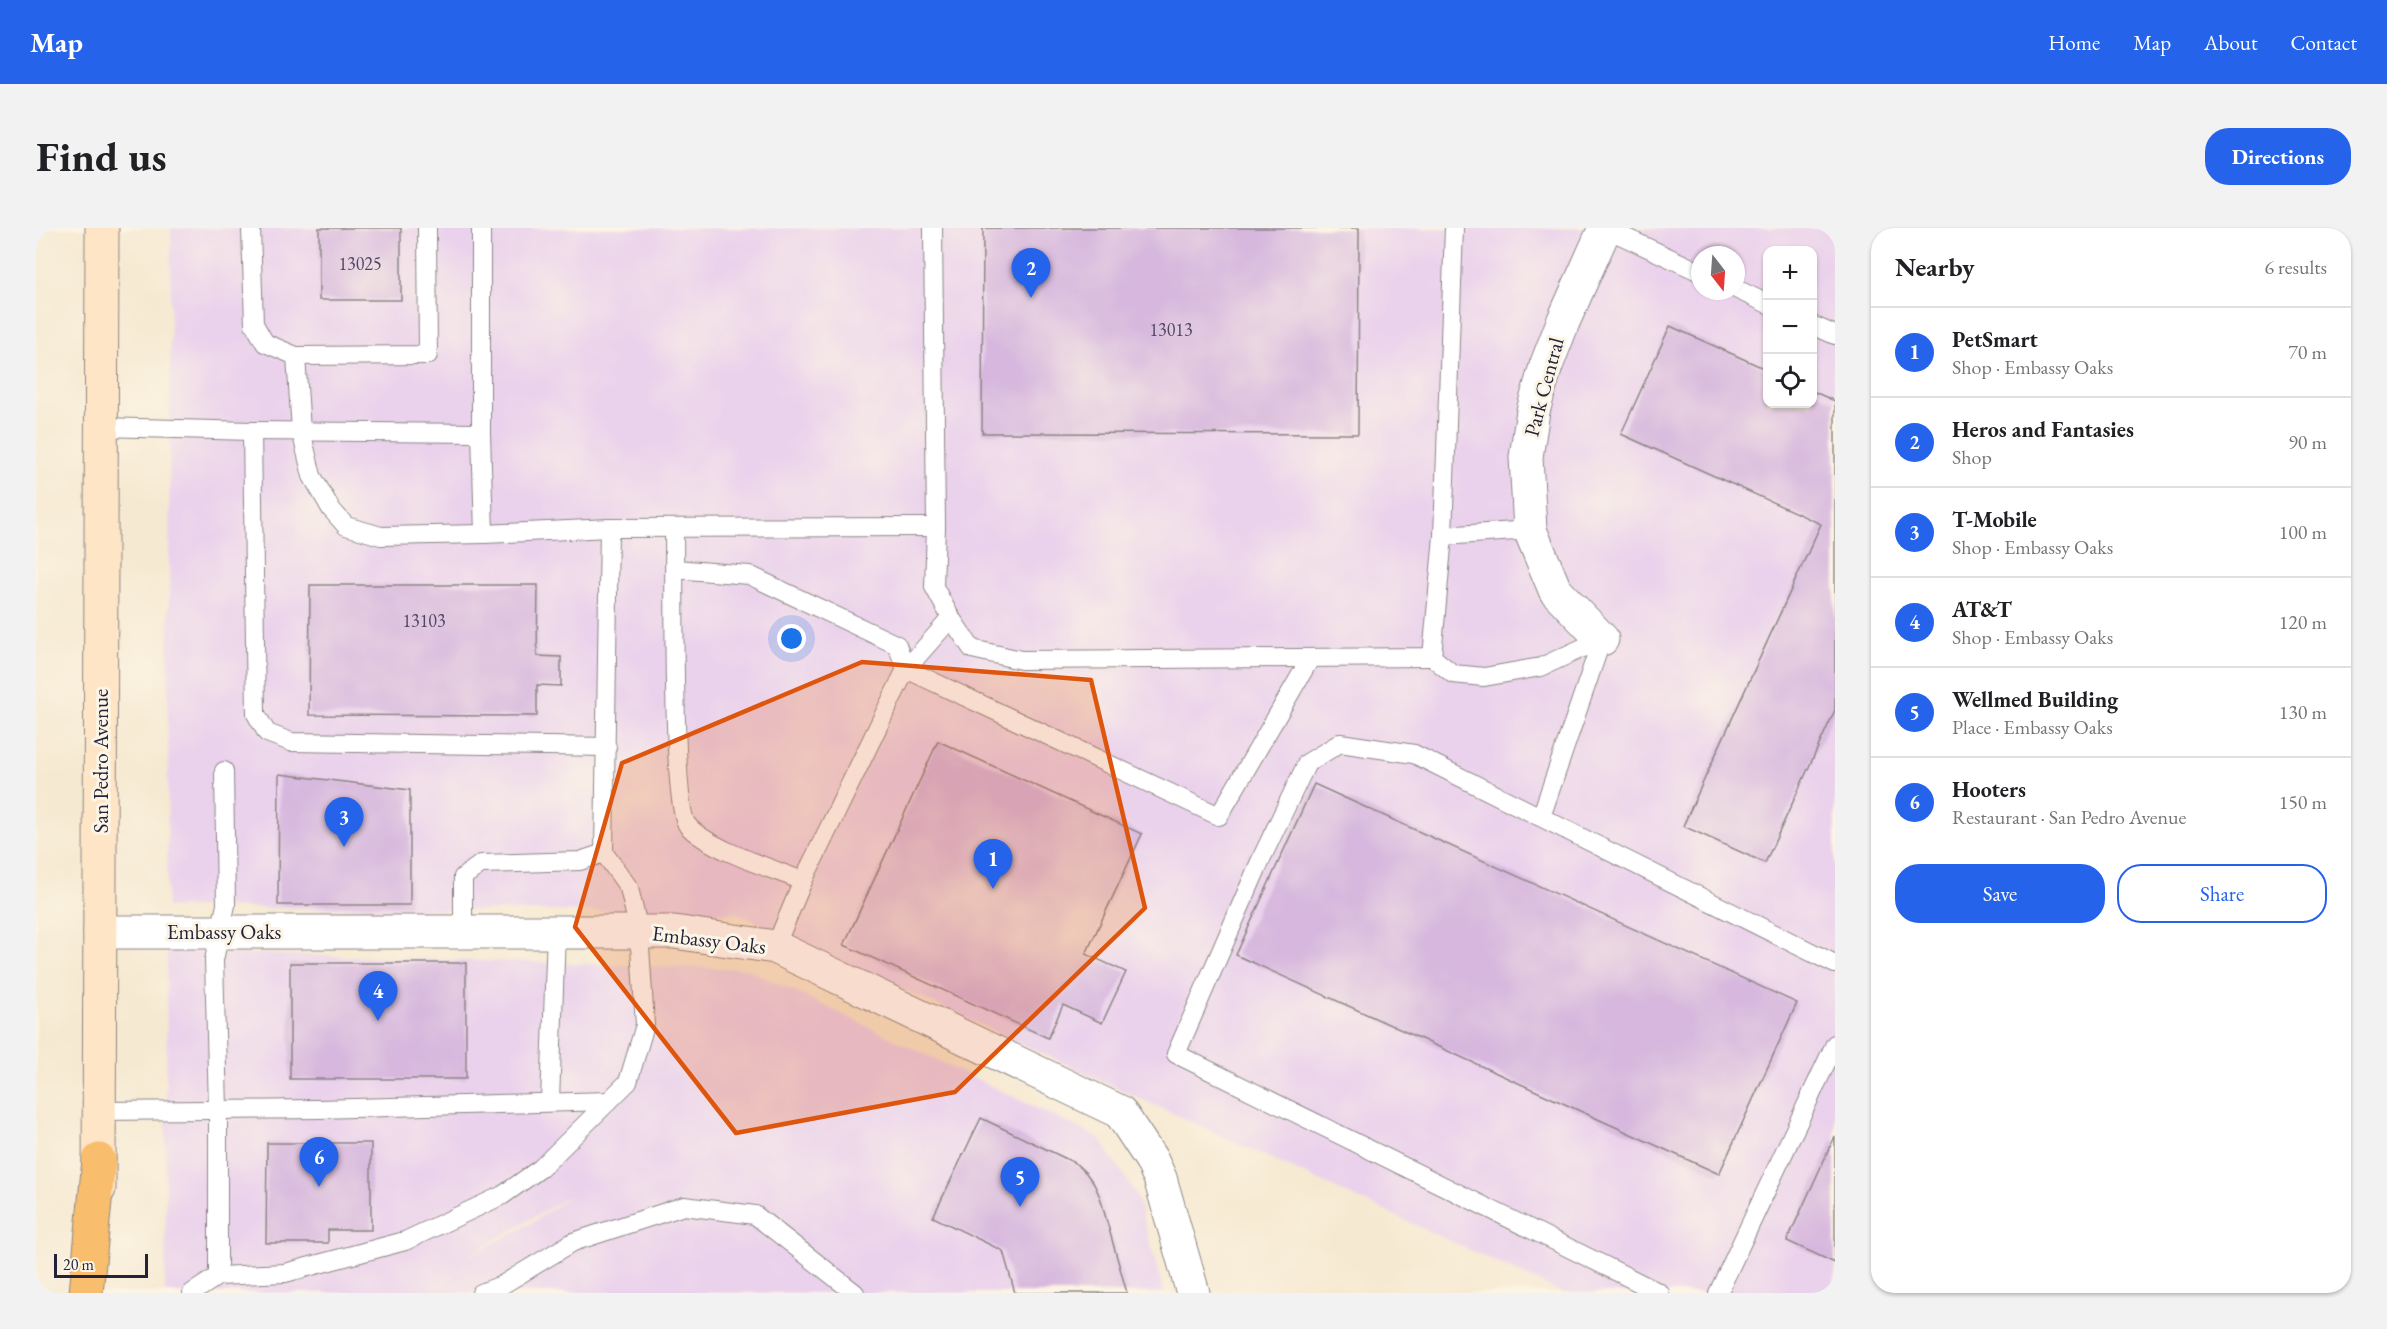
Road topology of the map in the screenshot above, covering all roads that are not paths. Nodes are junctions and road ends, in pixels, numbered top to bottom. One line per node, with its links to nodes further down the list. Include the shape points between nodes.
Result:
1 (102, 228): 14 (main road, San Pedro Avenue)
2 (251, 228): 13 (lane, via 254,324 265,343)
3 (427, 228): 13 (lane, via 428,355)
4 (481, 228): 17 (lane)
5 (933, 228): 18 (lane)
6 (1454, 228): 23 (lane)
7 (1605, 228): 8 (lane); 21 (street, Park Central, via 1545,366 1533,411 1526,457)
8 (1691, 268)
9 (1745, 293): 10 (lane)
10 (1763, 302)
11 (1817, 327): 12 (lane)
12 (1835, 335)
13 (296, 356): 16 (lane)
14 (102, 427): 15 (lane); 38 (main road, San Pedro Avenue)
15 (252, 431): 16 (lane); 30 (lane, via 256,714 267,733 291,742)
16 (301, 431): 17 (lane); 22 (lane, via 312,476 346,526 381,536)
17 (481, 433): 22 (lane)
18 (936, 526): 20 (lane); 25 (lane, via 934,587)
19 (609, 528): 20 (lane); 22 (lane); 30 (lane)
20 (674, 529): 24 (lane)
21 (1530, 530): 23 (lane); 26 (street, Park Central, via 1555,590)
22 (484, 534)
23 (1443, 536): 27 (lane)
24 (675, 568): 29 (lane, via 750,575 897,645); 34 (lane, via 677,752 681,806 687,825 711,843)
25 (951, 618): 28 (lane, via 972,649 1021,660); 29 (lane)
26 (1602, 639): 27 (lane, via 1541,667 1484,677 1453,674); 32 (lane)
27 (1432, 657): 28 (lane)
28 (1310, 658): 29 (lane, via 1219,816)
29 (906, 669): 34 (lane)
30 (607, 747): 33 (lane)
31 (224, 771): 39 (lane, via 226,905)
32 (1541, 817): 41 (lane); 56 (lane, via 1414,754 1340,743 1307,763 1176,1054)
33 (604, 853): 35 (lane, via 580,861 481,864 463,877); 37 (lane, via 629,888)
34 (803, 881): 40 (lane)
35 (463, 930): 36 (street, Embassy Oaks); 39 (street, Embassy Oaks)
36 (555, 931): 37 (street, Embassy Oaks); 44 (lane)
37 (639, 931): 40 (street, Embassy Oaks, via 674,932); 43 (lane, via 645,1024 628,1082)
38 (100, 932): 39 (street, Embassy Oaks); 46 (main road, San Pedro Avenue)
39 (220, 932): 45 (lane, via 214,960)
40 (775, 947): 55 (street, Embassy Oaks, via 1120,1112 1160,1178)
41 (1835, 964)
42 (1835, 1044): 57 (lane)
43 (609, 1101): 44 (lane); 48 (lane, via 541,1168 503,1196 405,1241 285,1273)
44 (550, 1102): 45 (lane)
45 (218, 1109): 46 (lane); 48 (lane)
46 (99, 1111): 47 (main road, San Pedro Avenue)
47 (99, 1160): 50 (highway); 51 (main road, San Pedro Avenue)
48 (218, 1276): 52 (lane)
49 (513, 1286): 53 (lane); 54 (lane, via 573,1242 684,1206 754,1215)
50 (86, 1293)
51 (101, 1293)
52 (192, 1293)
53 (481, 1293)
54 (855, 1293)
55 (1193, 1293)
56 (1660, 1293)
57 (1718, 1293)

